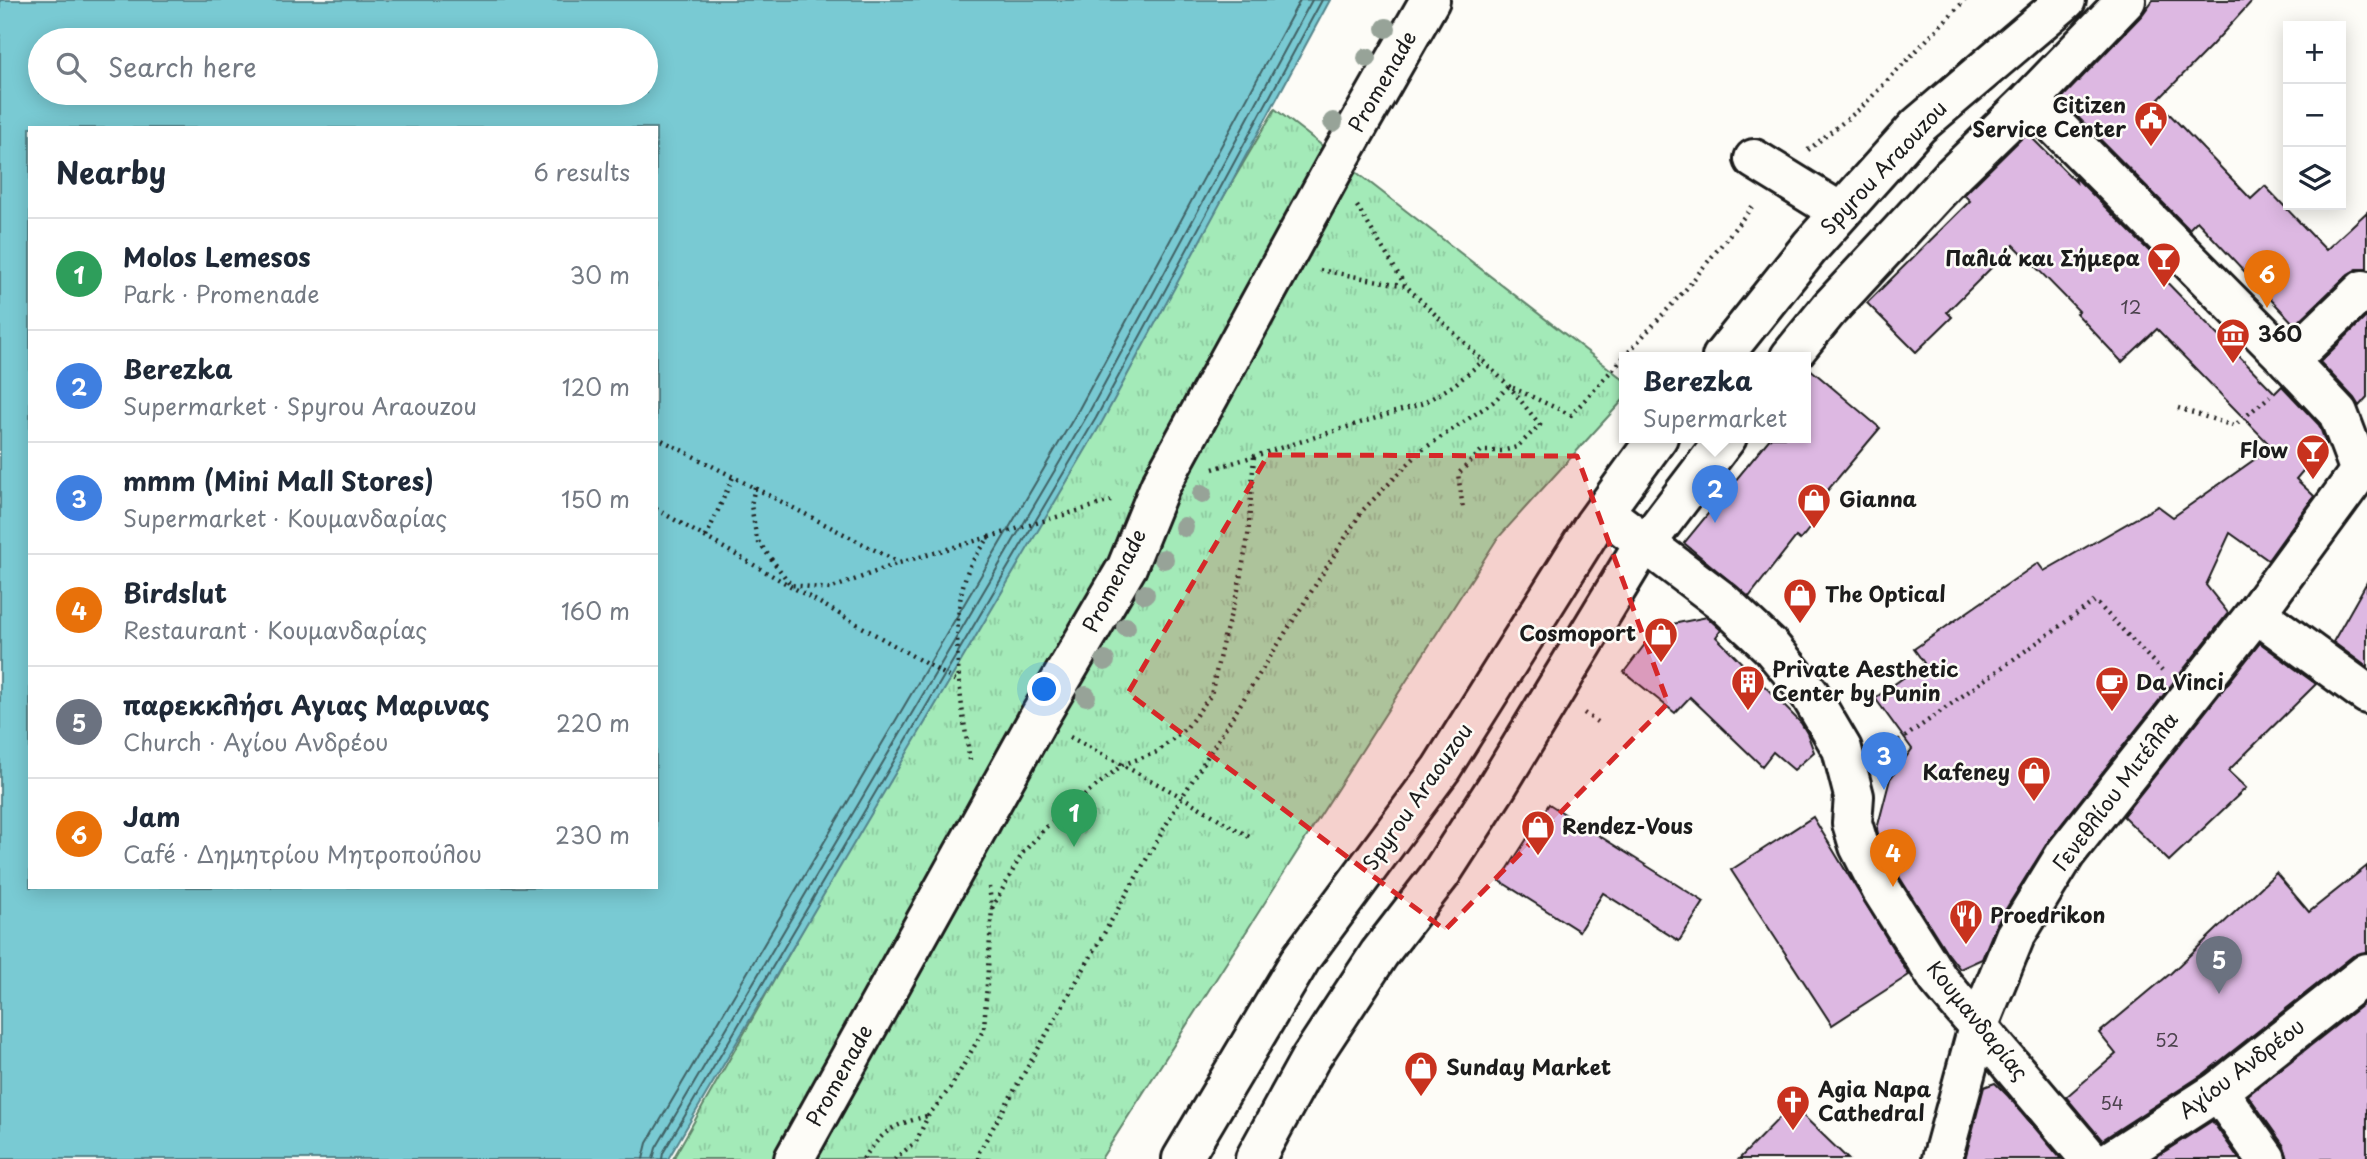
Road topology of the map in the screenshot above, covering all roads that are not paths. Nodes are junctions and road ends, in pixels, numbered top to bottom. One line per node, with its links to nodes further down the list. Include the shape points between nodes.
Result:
1 (1430, 0): 21 (street, Promenade, via 1160,486 1127,567)
2 (2066, 0): 6 (street, Spyrou Araouzou, via 1918,126)
3 (2126, 0): 4 (street)
4 (2031, 100): 9 (street, via 1943,185); 10 (street)
5 (1754, 159): 6 (street)
6 (1840, 212): 8 (street, Spyrou Araouzou)
7 (2367, 293): 10 (street, via 2363,290)
8 (1726, 352)
9 (1794, 352)
10 (2293, 367): 13 (street, via 2338,413)
11 (1654, 443): 14 (street, Spyrou Araouzou)
12 (1722, 443): 15 (street)
13 (2363, 470): 16 (street, Γενεθλίου Μιτέλλα)
14 (1604, 512): 15 (street, Κουμανδαρίας); 22 (street, Spyrou Araouzou, via 1441,769 1303,957)
15 (1646, 544): 19 (street, Κουμανδαρίας, via 1723,602 1771,647 1809,693 1842,749 1854,796 1852,823 1859,846 1938,979); 23 (street, via 1447,864 1379,954 1310,1059)
16 (2256, 614): 17 (street); 19 (street, Γενεθλίου Μιτέλλα, via 2066,853 2015,936)
17 (2367, 694)
18 (2367, 973): 20 (street, Αγίου Ανδρέου)
19 (1978, 1027): 24 (street, Γενεθλίου Μιτέλλα); 25 (street, Κουμανδαρίας)
20 (2218, 1091): 26 (street, Αγίου Ανδρέου); 27 (street)
21 (794, 1159)
22 (1182, 1159)
23 (1255, 1159)
24 (1942, 1159)
25 (2091, 1159)
26 (2113, 1159)
27 (2266, 1159)

